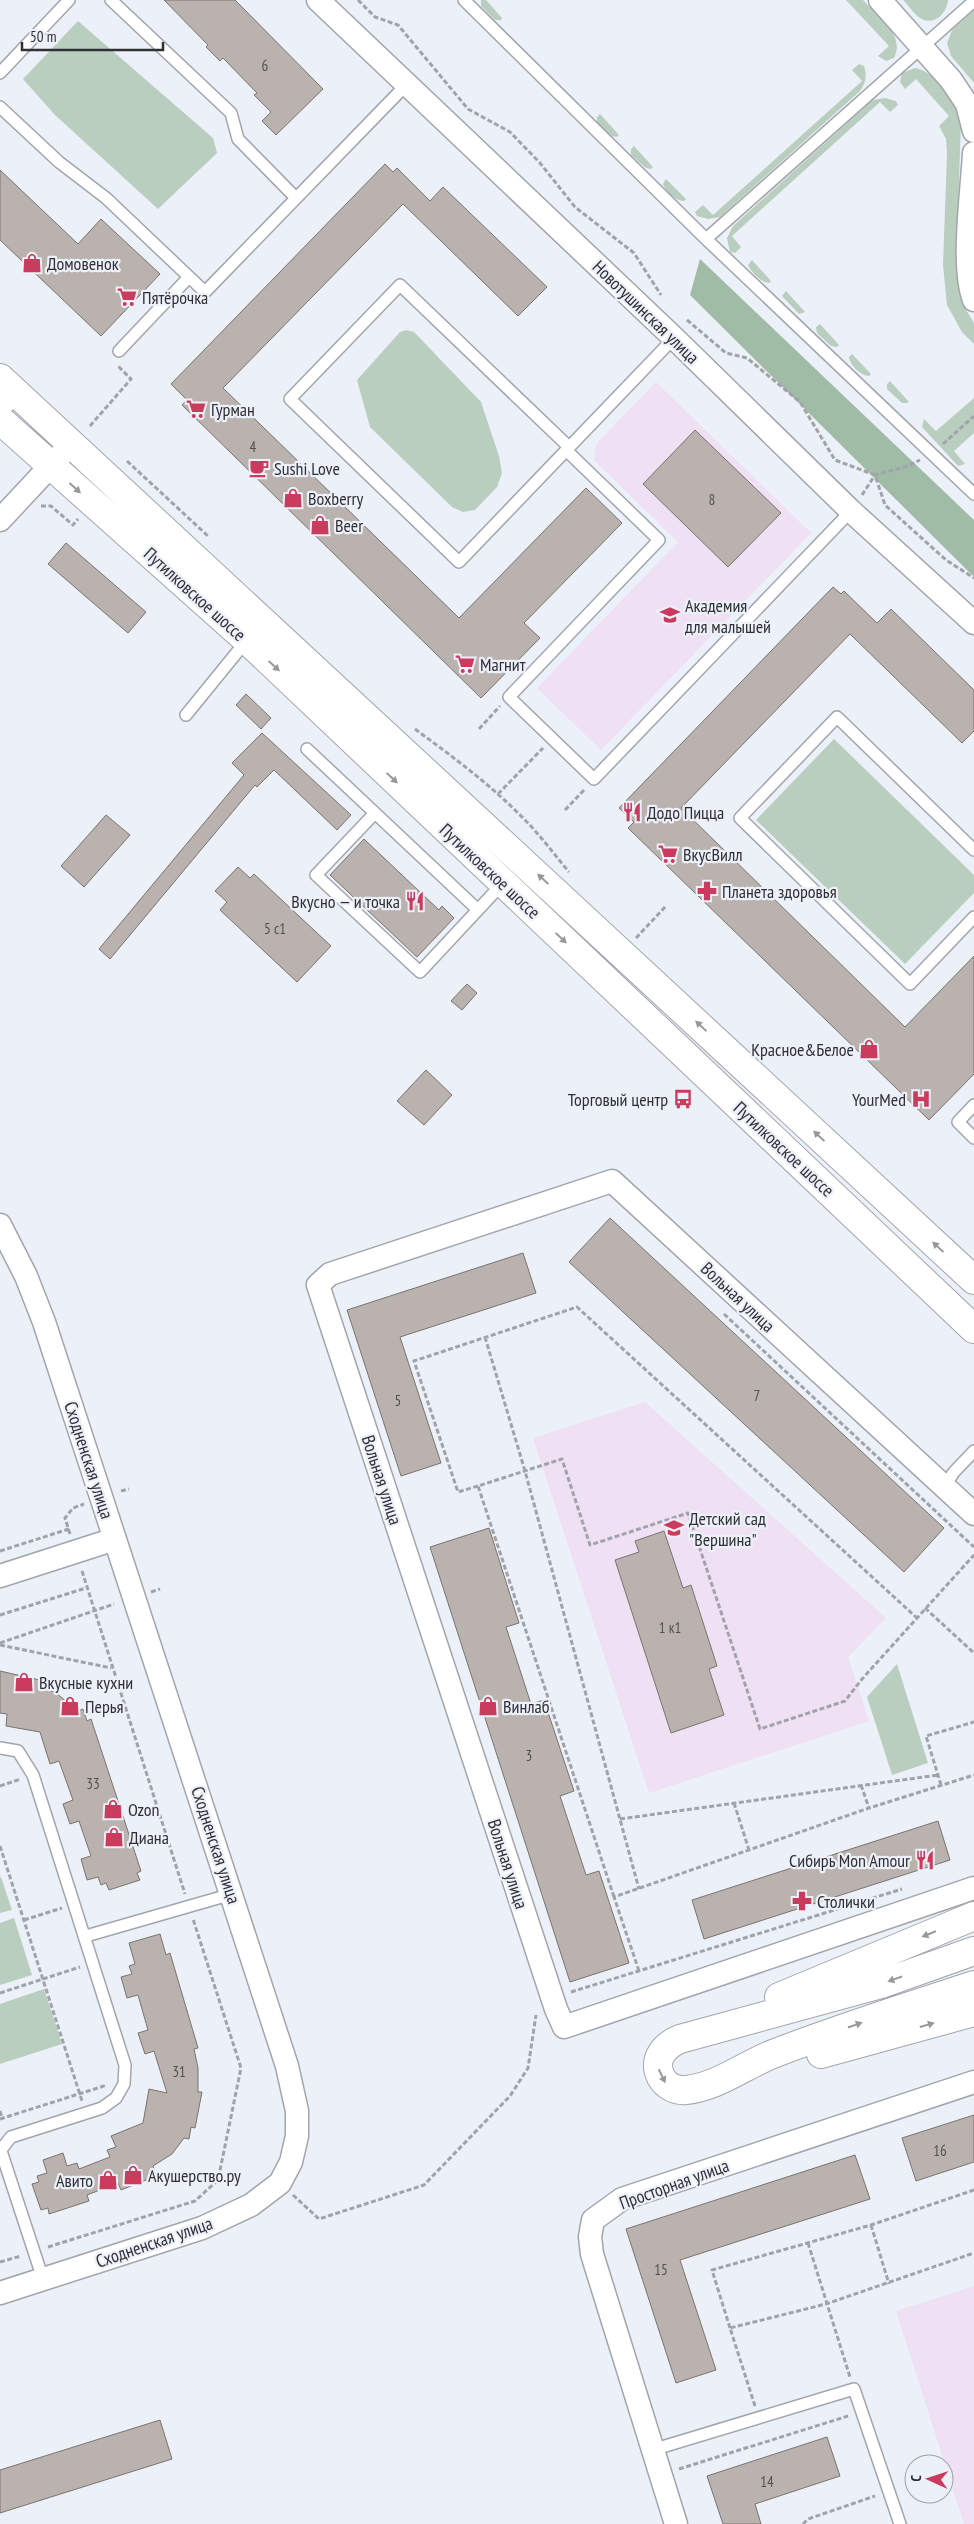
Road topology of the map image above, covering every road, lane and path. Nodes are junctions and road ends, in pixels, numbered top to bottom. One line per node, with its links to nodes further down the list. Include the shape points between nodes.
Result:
1 (69, 0): 9 (lane)
2 (111, 0): 14 (lane, via 231,113 238,139)
3 (318, 0): 10 (street, Новотушинская улица)
4 (358, 0): 17 (path, via 375,17 398,25 468,109 510,132 575,207 634,253)
5 (464, 0): 15 (lane)
6 (880, 0): 8 (street)
7 (974, 1): 8 (lane)
8 (922, 48): 12 (street, via 951,80 967,104); 15 (lane)
9 (0, 73)
10 (407, 84): 14 (lane); 20 (street, Новотушинская улица)
11 (0, 107): 16 (lane, via 58,162 106,198)
12 (974, 131)
13 (974, 153): 18 (street, via 968,262 969,288)
14 (296, 198): 16 (lane, via 205,292)
15 (706, 239): 28 (lane)
16 (189, 277): 21 (lane)
17 (663, 298)
18 (974, 300)
19 (684, 317): 30 (path, via 726,353 747,358 800,402 835,460)
20 (674, 338): 27 (lane); 33 (street, Новотушинская улица)
21 (119, 351): 25 (path, via 111,360 131,378)
22 (5, 392): 26 (main road, Путилковское шоссе)
23 (974, 416): 28 (path)
24 (0, 420): 29 (main road, Путилковское шоссе)
25 (90, 426)
26 (70, 445): 29 (street); 57 (main road, Путилковское шоссе, one-way to 26, via 481,821)
27 (567, 449): 27 (lane, via 459,562 290,399 400,285); 39 (lane, via 659,540)
28 (932, 454): 30 (path, via 908,466); 31 (lane)
29 (50, 466): 34 (street); 38 (main road, Путилковское шоссе, one-way to 38)
30 (876, 475): 33 (path); 36 (path, via 884,505 946,560)
31 (974, 494)
32 (38, 508): 35 (path, via 51,506)
33 (851, 511): 37 (street, Новотушинская улица); 44 (lane)
34 (0, 520)
35 (73, 525)
36 (974, 578)
37 (974, 623)
38 (247, 640): 40 (lane); 49 (main road, Путилковское шоссе, one-way to 49)
39 (509, 697): 41 (path); 42 (lane)
40 (186, 715)
41 (478, 729)
42 (552, 738): 44 (lane); 45 (path)
43 (307, 749): 47 (lane)
44 (594, 779): 46 (path)
45 (498, 794)
46 (565, 810)
47 (375, 813): 51 (lane); 51 (lane, via 316,875 420,972)
48 (974, 850): 52 (lane, via 837,718 740,818 910,984)
49 (503, 883): 51 (lane); 59 (main road, Путилковское шоссе, one-way to 59)
50 (666, 906): 53 (path)
51 (478, 910)
52 (974, 918)
53 (632, 942)
54 (974, 1105): 55 (lane, via 958,1122)
55 (974, 1138)
56 (0, 1225): 67 (street, Сходненская улица, via 26,1276 44,1322)
57 (974, 1280)
58 (718, 1309): 68 (path)
59 (974, 1329)
60 (485, 1337): 62 (path); 63 (path, via 414,1361 458,1492); 77 (path, via 578,1307)
61 (974, 1451): 64 (lane)
62 (524, 1471): 63 (path); 77 (path, via 562,1459 590,1545 688,1513 760,1729 845,1701); 89 (path)
63 (478, 1486): 95 (path)
64 (944, 1486): 65 (street, Вольная улица); 92 (street, Вольная улица, via 612,1181 330,1274 318,1285 564,2027)
65 (974, 1514)
66 (69, 1529): 69 (path)
67 (115, 1538): 71 (street); 74 (street, Сходненская улица)
68 (974, 1547)
69 (0, 1551)
70 (974, 1555): 75 (path)
71 (0, 1576)
72 (86, 1588): 76 (path)
73 (160, 1589): 74 (path)
74 (134, 1597): 78 (path); 94 (street, Сходненская улица)
75 (926, 1608): 77 (path); 79 (path)
76 (0, 1615)
77 (917, 1618)
78 (0, 1644): 80 (path)
79 (974, 1653)
80 (112, 1668)
81 (974, 1722): 83 (path, via 926,1736)
82 (0, 1748): 96 (lane, via 18,1752 33,1775)
83 (938, 1774): 85 (path); 86 (path)
84 (974, 1775): 86 (path)
85 (861, 1785): 87 (path); 88 (path)
86 (941, 1785): 88 (path)
87 (734, 1803): 89 (path); 91 (path)
88 (869, 1808): 91 (path)
89 (620, 1819): 93 (path)
90 (0, 1846): 98 (path)
91 (749, 1850): 93 (path)
92 (974, 1888)
93 (639, 1889): 95 (path)
94 (232, 1894): 99 (lane); 120 (street, Сходненская улица, via 287,2066 297,2111 297,2136 287,2172 266,2196 202,2228)
95 (614, 1897): 102 (path)
96 (75, 1904): 98 (path); 99 (lane)
97 (974, 1916): 107 (main road, one-way to 107)
98 (24, 1920): 103 (path)
99 (86, 1936): 101 (lane)
100 (974, 1951): 107 (main road, one-way to 107, via 881,1984)
101 (94, 1962): 103 (path); 108 (lane, via 123,2057)
102 (638, 1971)
103 (43, 1978): 105 (path); 111 (path)
104 (974, 1984): 110 (main road, one-way to 104, via 772,2054)
105 (0, 1992)
106 (974, 2012): 110 (main road, one-way to 106)
107 (680, 2039): 110 (main road, one-way to 110, via 661,2053 658,2061 661,2077 666,2084 680,2091)
108 (124, 2079): 111 (path); 113 (lane, via 116,2098 102,2108)
109 (974, 2082): 128 (street, Просторная улица, via 622,2199 593,2220 592,2254)
110 (711, 2083)
111 (80, 2094): 113 (path); 114 (path)
112 (0, 2111): 114 (path)
113 (86, 2113): 115 (lane, via 11,2137)
114 (1, 2118)
115 (1, 2151): 120 (lane)
116 (974, 2190): 117 (path)
117 (870, 2225): 118 (path); 121 (path)
118 (808, 2243): 123 (path); 124 (path, via 712,2270)
119 (974, 2254): 121 (path)
120 (43, 2279): 122 (street, Сходненская улица)
121 (890, 2284): 123 (path)
122 (0, 2293)
123 (826, 2304): 124 (path); 125 (path)
124 (730, 2328): 126 (path)
125 (854, 2389): 126 (lane); 130 (lane)
126 (759, 2419): 128 (lane)
127 (851, 2424): 128 (path, via 848,2415 674,2470)
128 (659, 2448): 133 (street, Просторная улица)
129 (871, 2488): 131 (path)
130 (890, 2492): 131 (path); 135 (lane)
131 (874, 2497): 132 (path); 134 (path, via 808,2519)
132 (877, 2506)
133 (676, 2524)
134 (803, 2524)
135 (900, 2524)

